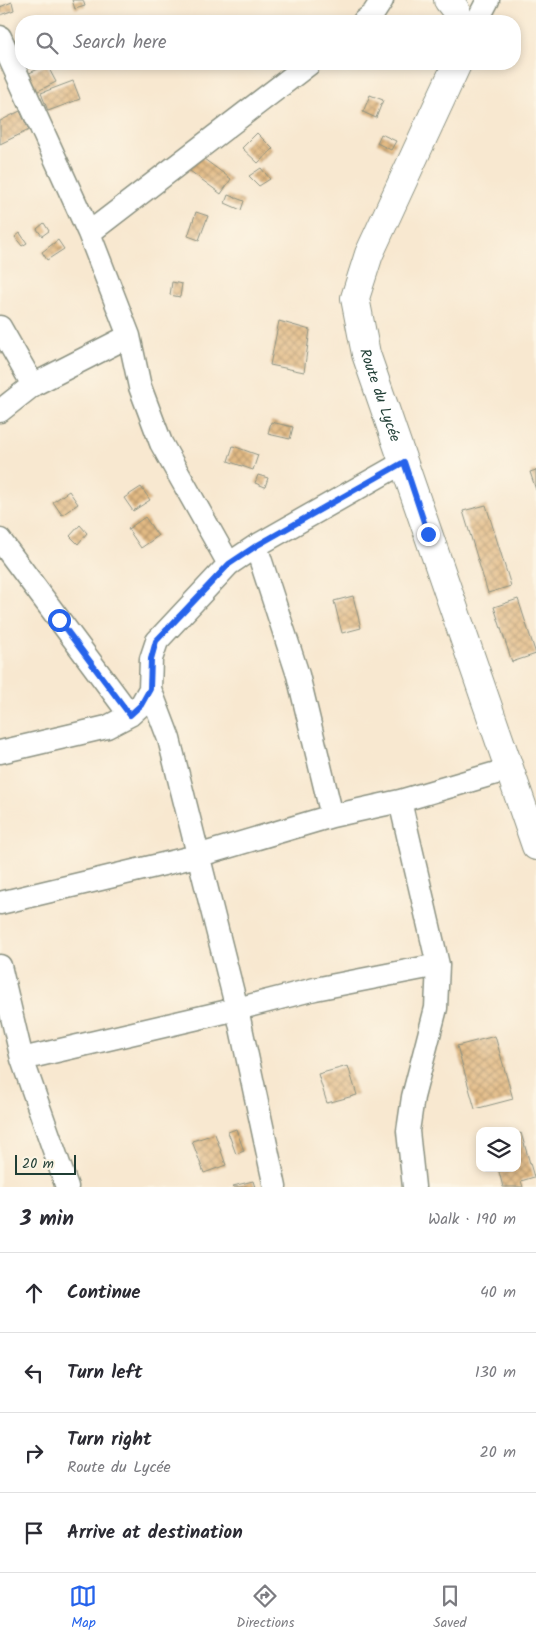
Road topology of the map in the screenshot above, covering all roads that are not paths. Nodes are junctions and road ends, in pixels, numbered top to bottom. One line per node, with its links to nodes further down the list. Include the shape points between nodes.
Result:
1 (382, 0): 4 (street)
2 (448, 0): 5 (main road)
3 (488, 0): 6 (street)
4 (372, 15)
5 (457, 15)
6 (480, 15)
7 (0, 37): 10 (street)
8 (301, 70): 10 (street)
9 (454, 70): 15 (main road, Route du Lycée, via 369,254 355,298 366,354)
10 (89, 233): 12 (street)
11 (0, 327): 13 (street)
12 (128, 336): 13 (street); 18 (street, via 140,387 160,443)
13 (33, 385): 14 (street)
14 (0, 411)
15 (404, 462): 17 (street); 22 (main road, Route du Lycée)
16 (0, 540): 20 (street)
17 (256, 546): 18 (street); 24 (street, via 298,675)
18 (229, 564): 19 (street, via 156,641 151,659)
19 (150, 689): 20 (street, via 141,705); 26 (street, via 169,739)
20 (130, 715): 21 (street, via 107,727)
21 (0, 752)
22 (510, 769): 23 (street); 25 (main road, Route du Lycée)
23 (400, 801): 24 (street); 28 (street)
24 (332, 816): 26 (street)
25 (536, 846)
26 (197, 856): 27 (street); 30 (street)
27 (0, 903)
28 (438, 965): 30 (street, via 315,989); 34 (street, via 436,1008 412,1097 408,1131)
29 (0, 966): 31 (street)
30 (237, 1009): 31 (street); 33 (street)
31 (22, 1059): 32 (street)
32 (67, 1187)
33 (275, 1187)
34 (414, 1187)

